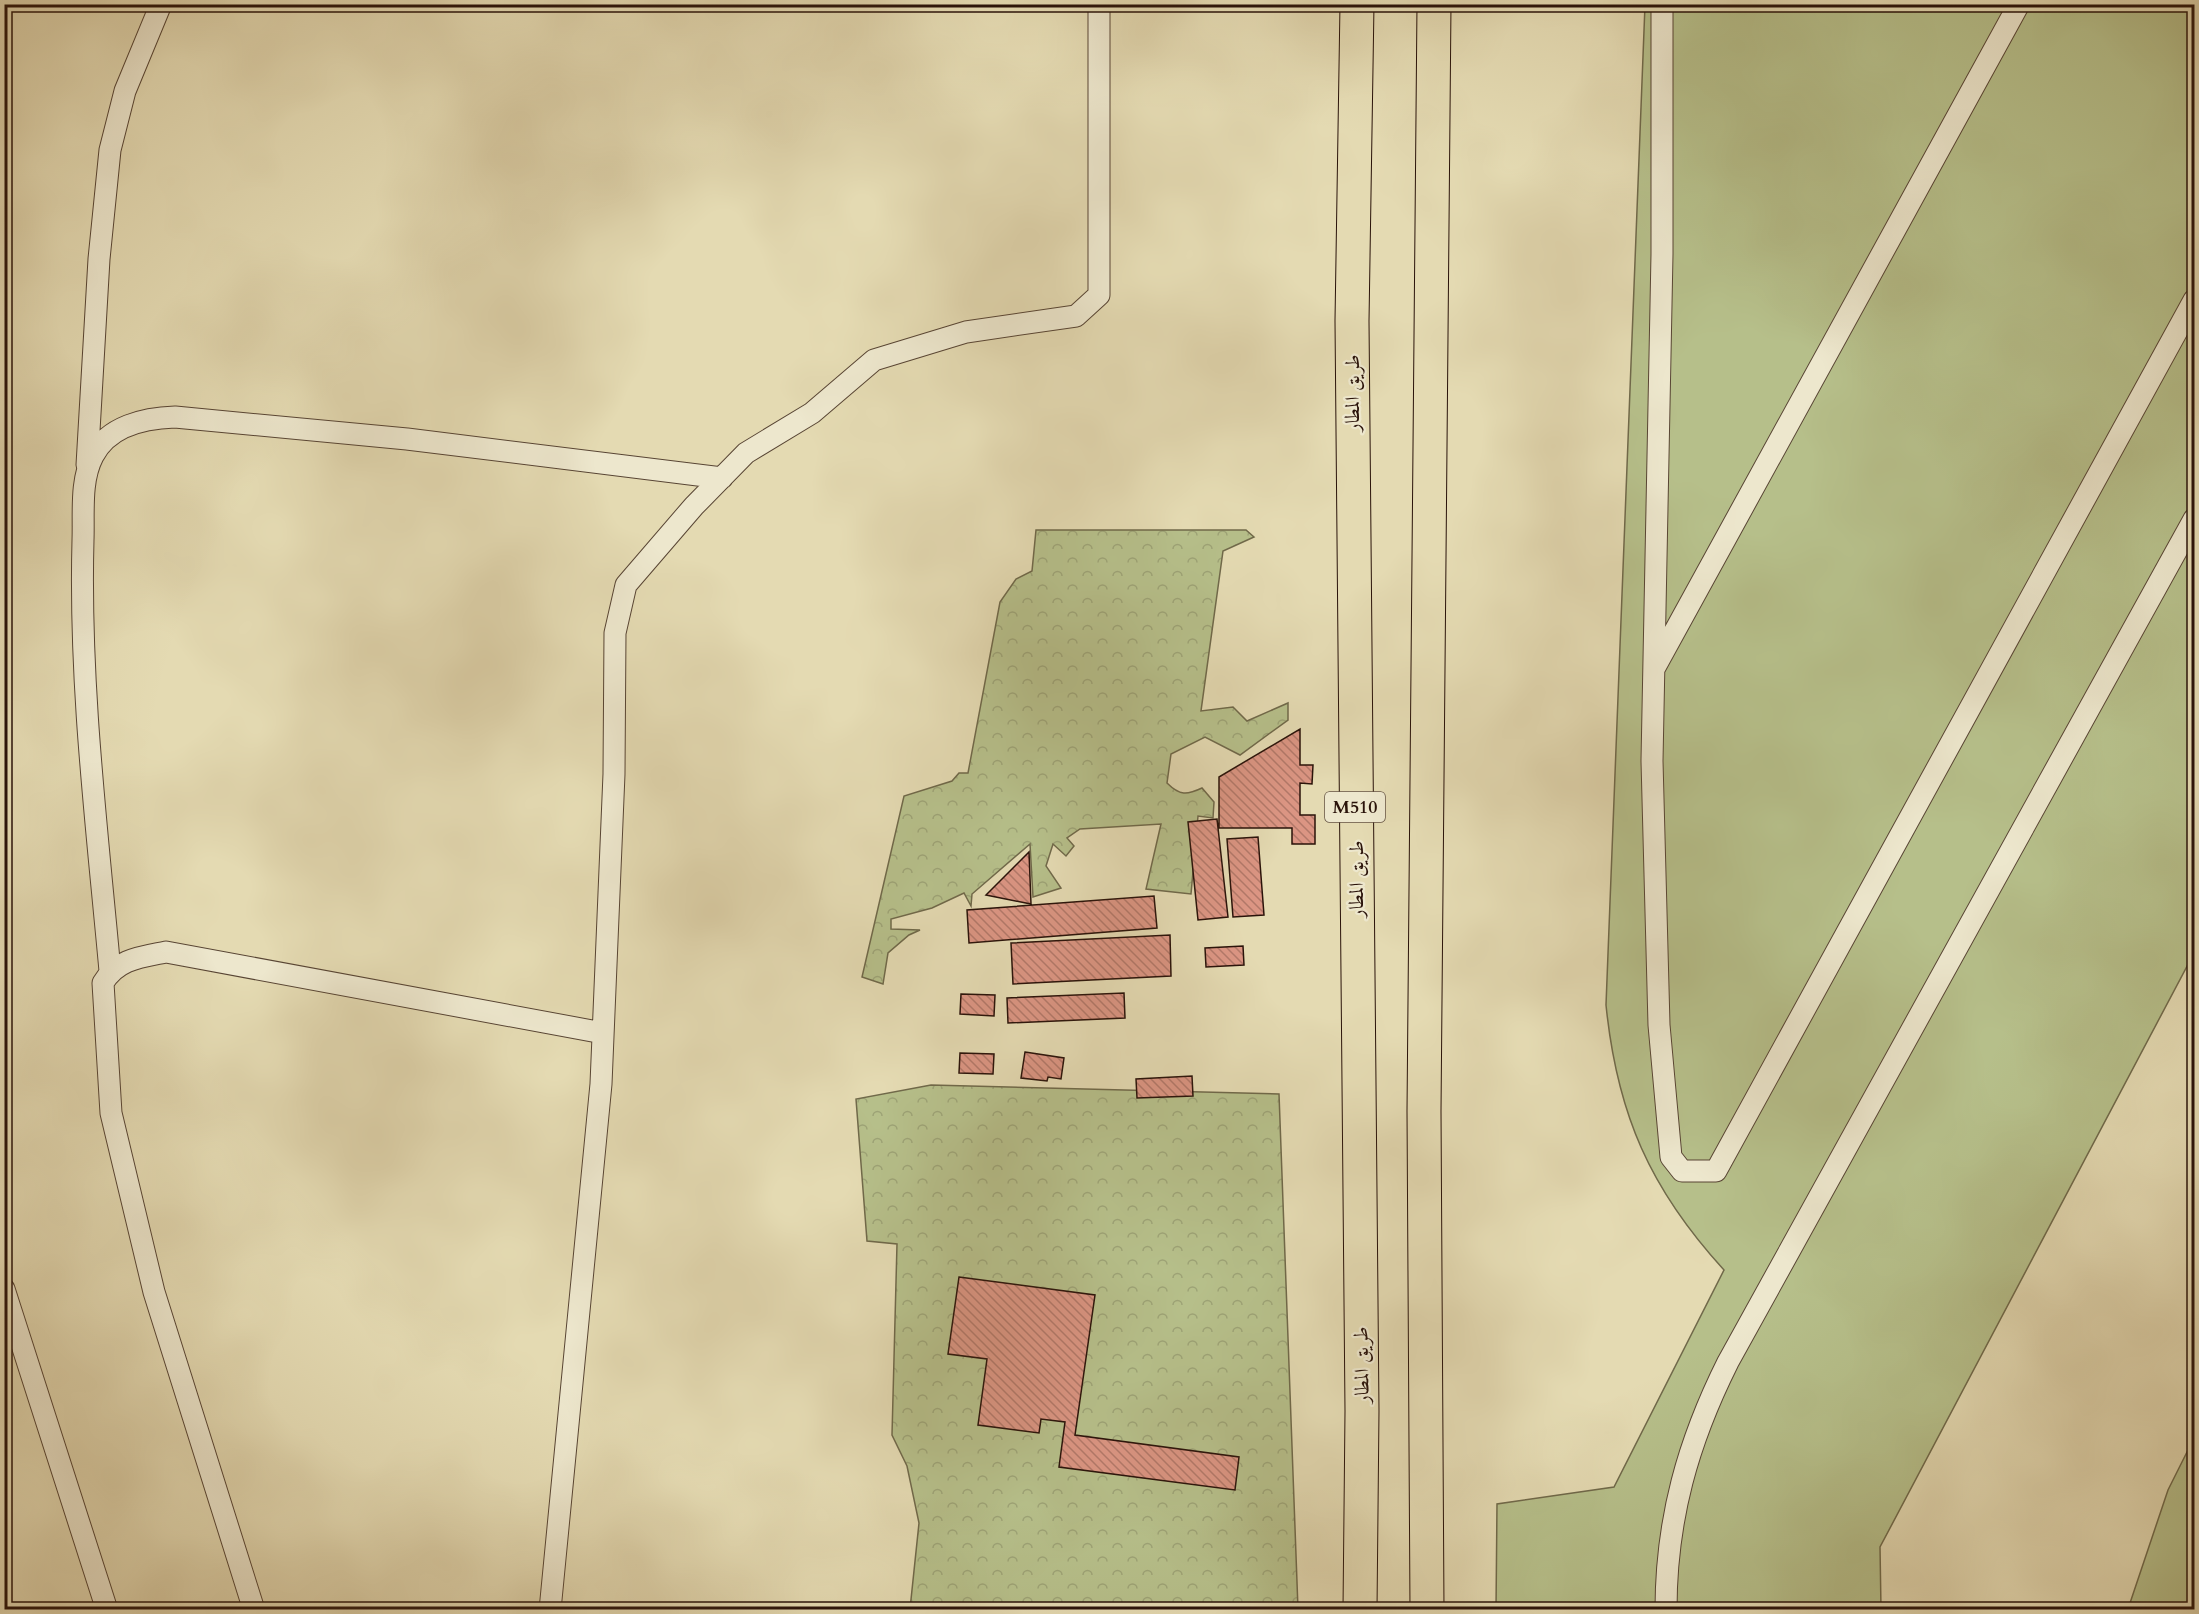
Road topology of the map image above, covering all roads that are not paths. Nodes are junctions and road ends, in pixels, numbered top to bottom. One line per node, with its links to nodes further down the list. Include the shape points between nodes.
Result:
1 (161, 4): 8 (lane, via 125,91 110,150)
2 (1099, 4): 9 (lane, via 1099,295 1076,316 966,332 874,360 812,413 746,453)
3 (1357, 4): 18 (highway, طريق المطار / M510, via 1352,321 1362,1411)
4 (1434, 4): 19 (highway, via 1424,1111)
5 (1662, 4): 11 (lane, via 1662,254)
6 (2019, 4): 11 (lane)
7 (2194, 300): 11 (lane, via 1716,1171 1682,1171 1671,1157 1655,937)
8 (86, 469): 9 (lane, via 104,440 120,430 148,418 175,417 407,439); 12 (lane, via 81,598 90,753)
9 (722, 478): 13 (lane, via 626,585 615,633 614,774)
10 (2194, 519): 20 (lane, via 1702,1413 1684,1467 1672,1523)
11 (1652, 672)
12 (110, 971): 13 (lane, via 129,960 166,952); 16 (lane, via 103,983 111,1113 154,1292)
13 (603, 1033): 17 (lane)
14 (4, 1288): 15 (lane)
15 (107, 1610)
16 (254, 1610)
17 (550, 1610)
18 (1360, 1610)
19 (1427, 1610)
20 (1665, 1610)

